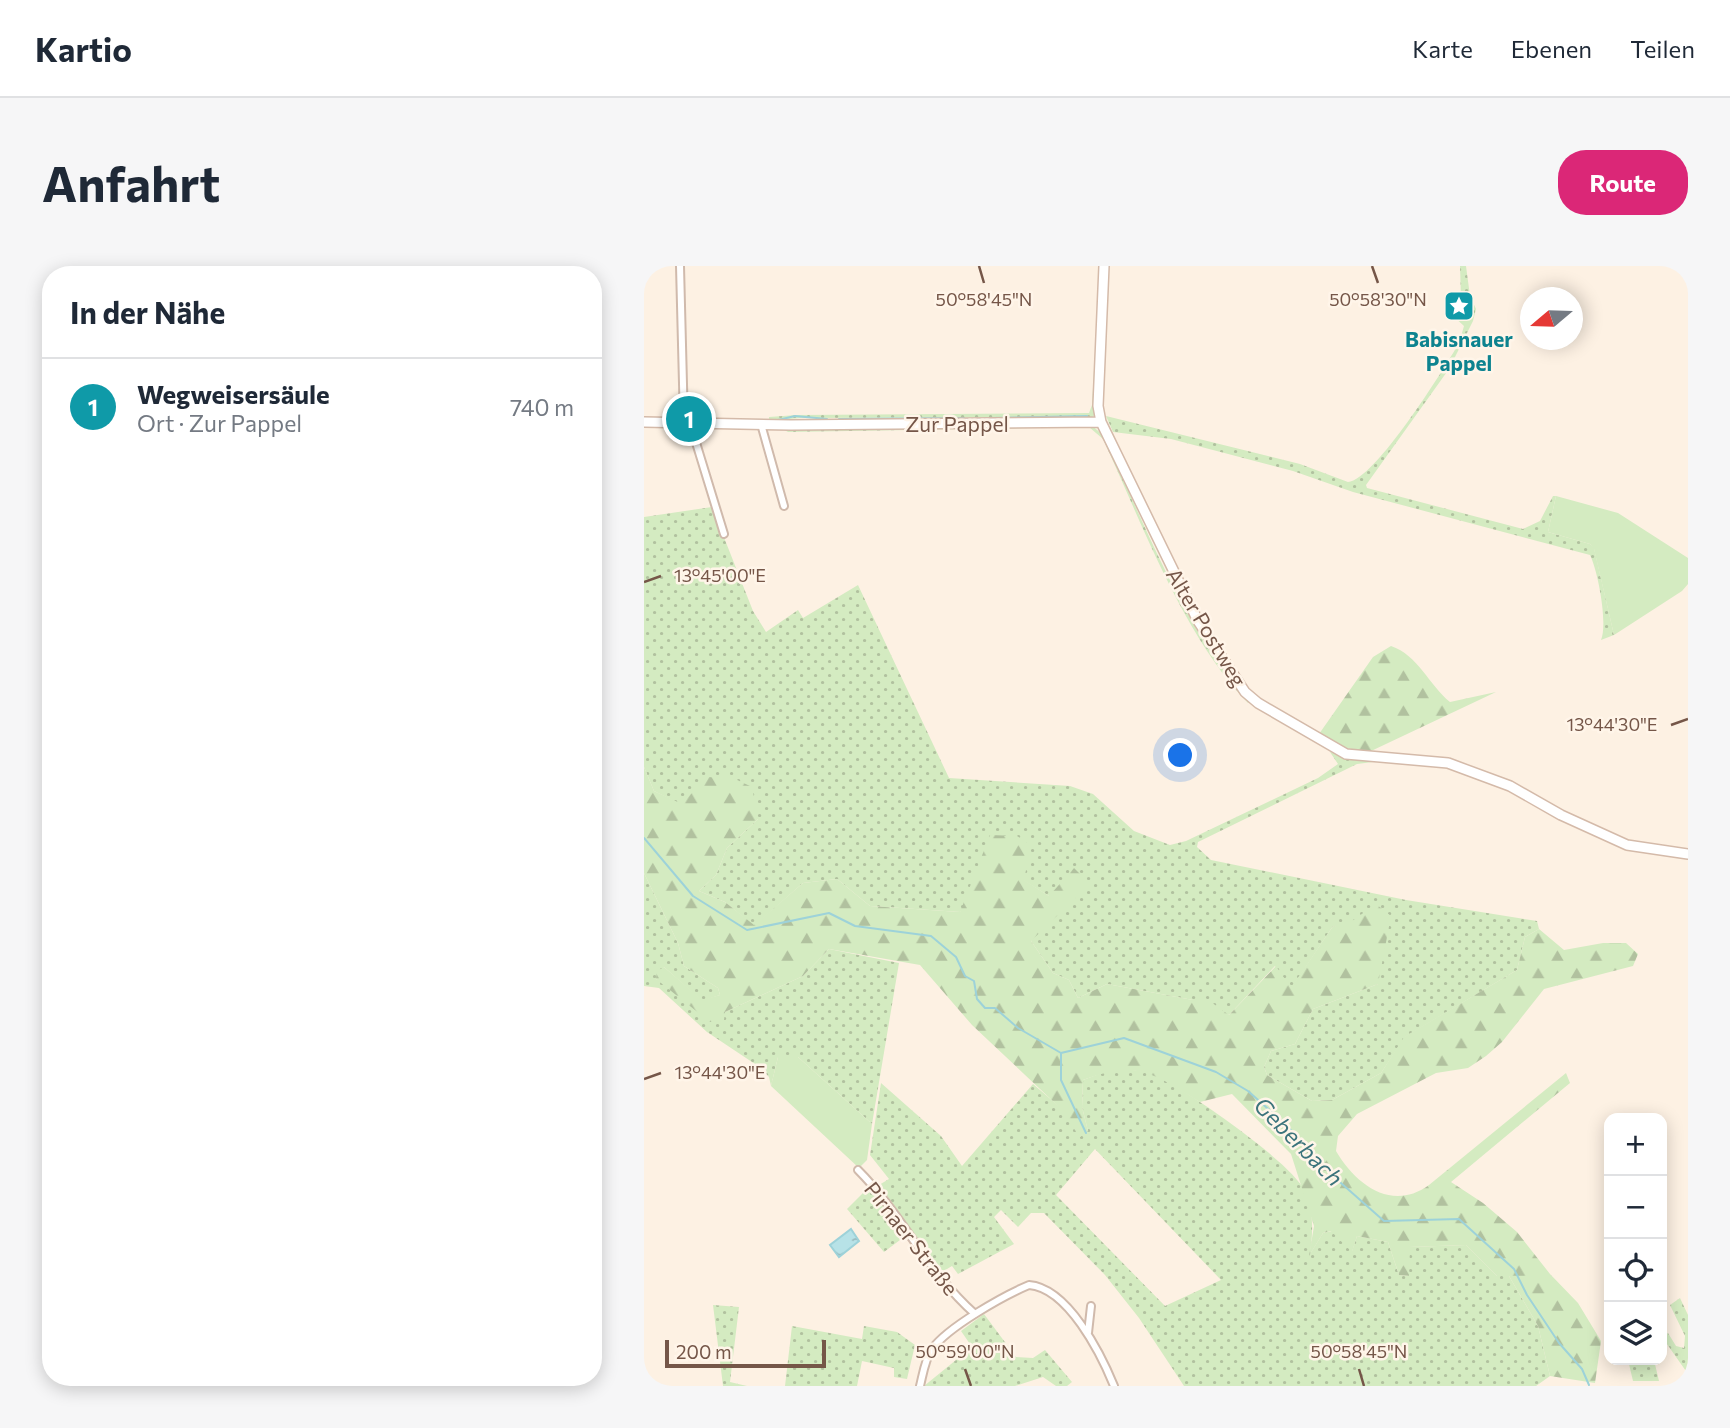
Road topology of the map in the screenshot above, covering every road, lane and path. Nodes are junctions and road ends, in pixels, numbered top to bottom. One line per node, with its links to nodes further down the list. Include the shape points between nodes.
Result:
1 (680, 266): 5 (street)
2 (1104, 266): 4 (street, Alter Postweg)
3 (644, 422): 5 (street, Zur Pappel)
4 (1101, 422): 6 (street, Zur Pappel); 9 (street, Alter Postweg, via 1198,621 1245,692 1258,703 1346,754 1448,763 1510,786 1626,845)
5 (687, 423): 6 (street, Zur Pappel); 8 (street)
6 (761, 424): 7 (street)
7 (784, 506)
8 (724, 534)
9 (1688, 854)
10 (858, 1170): 12 (street, Pirnaer Straße, via 883,1195 941,1277)
11 (1091, 1306): 13 (street)
12 (975, 1314): 13 (street, Pirnaer Straße, via 1020,1289 1039,1286); 14 (street, via 933,1348)
13 (1088, 1333): 15 (street, Pirnaer Straße)
14 (920, 1386)
15 (1114, 1386)

